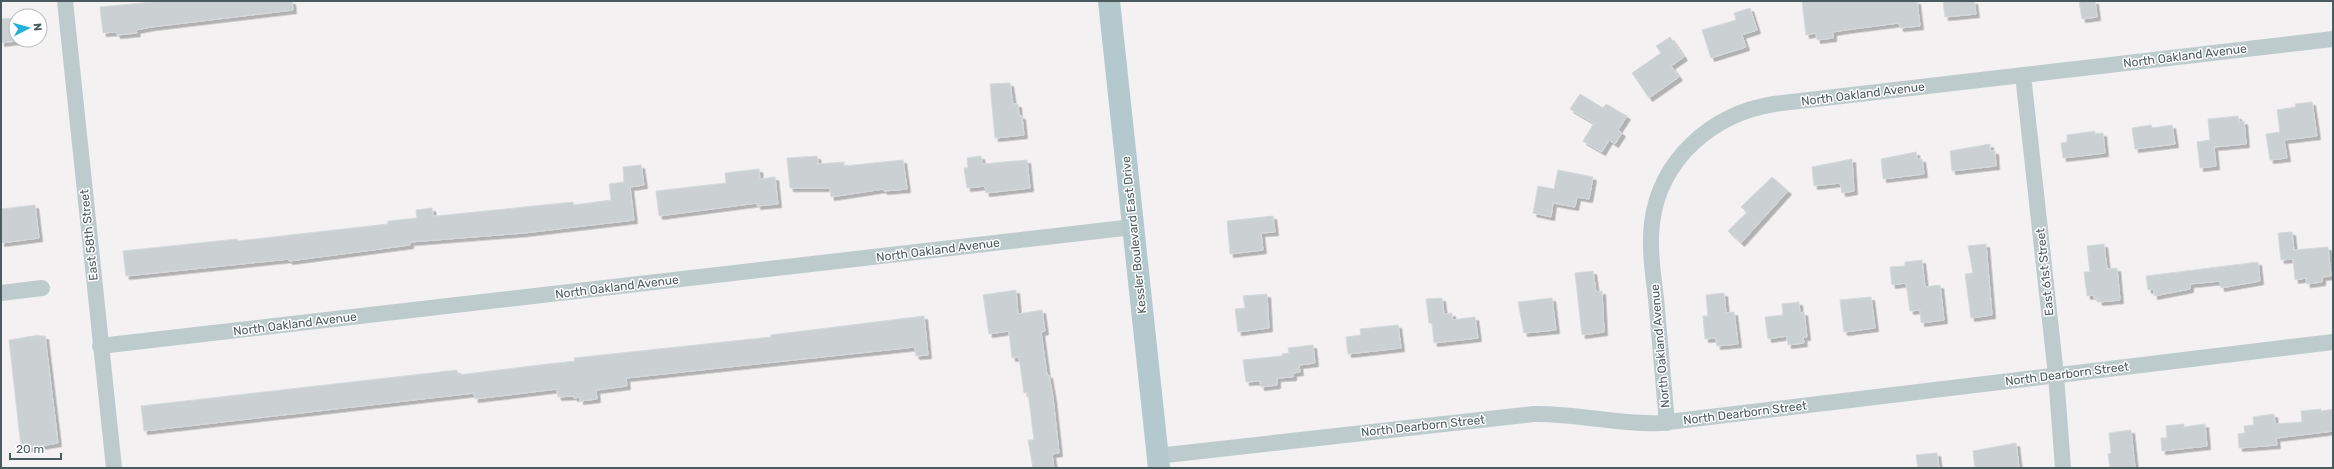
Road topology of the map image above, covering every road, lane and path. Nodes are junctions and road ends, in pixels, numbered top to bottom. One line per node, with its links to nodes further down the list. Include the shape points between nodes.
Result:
1 (65, 1): 9 (street, East 58th Street)
2 (1109, 1): 5 (main road, Kessler Boulevard East Drive)
3 (2333, 39): 4 (street, North Oakland Avenue)
4 (2024, 75): 10 (street, East 61st Street); 11 (street, North Oakland Avenue, via 1757,107 1728,118 1707,130 1689,145 1667,177 1652,222 1651,254)
5 (1133, 227): 9 (street, North Oakland Avenue); 12 (main road, Kessler Boulevard East Drive)
6 (42, 288): 7 (street)
7 (1, 293)
8 (2333, 342): 10 (street, North Dearborn Street)
9 (100, 346): 13 (street, East 58th Street)
10 (2056, 375): 11 (street, North Dearborn Street); 14 (street, East 61st Street)
11 (1667, 423): 12 (street, North Dearborn Street, via 1629,424 1558,414 1534,414)
12 (1158, 462)
13 (114, 468)
14 (2063, 468)

